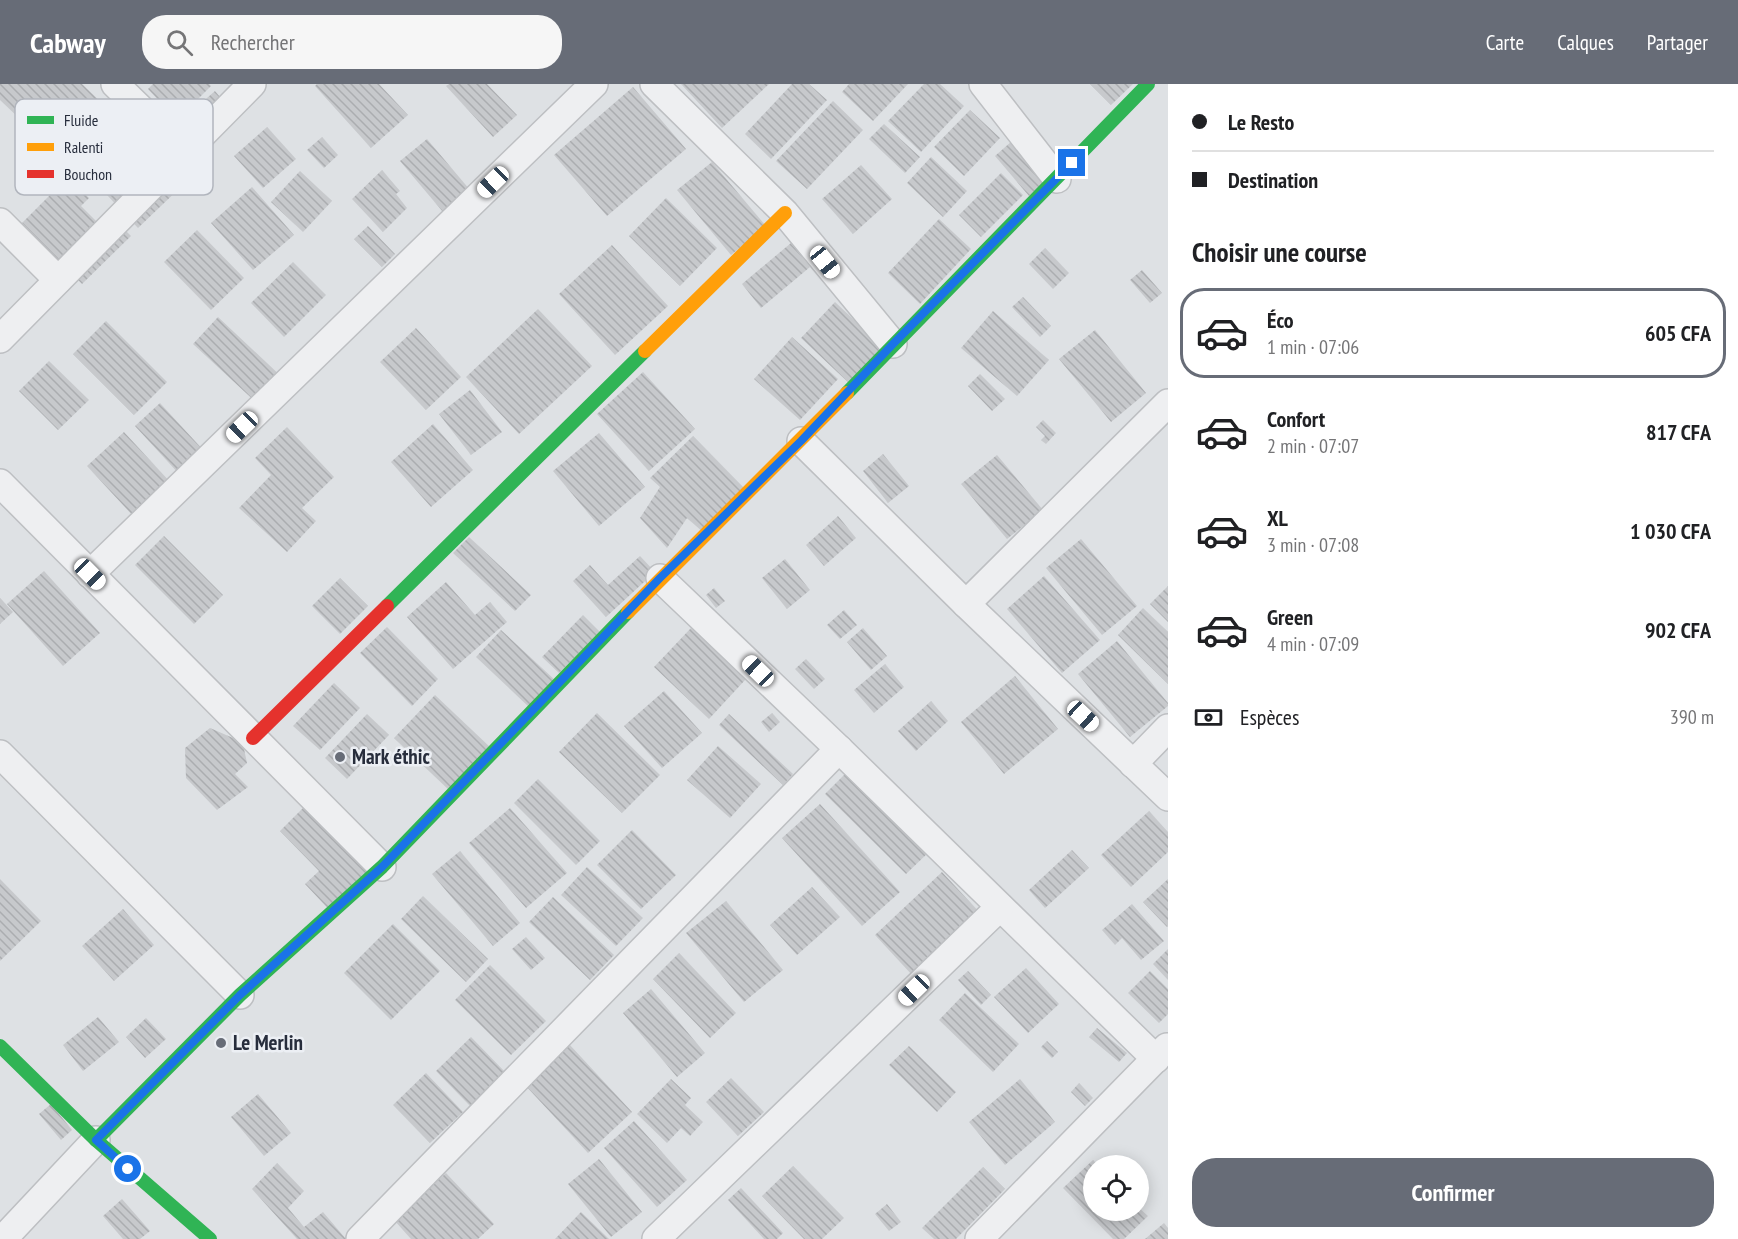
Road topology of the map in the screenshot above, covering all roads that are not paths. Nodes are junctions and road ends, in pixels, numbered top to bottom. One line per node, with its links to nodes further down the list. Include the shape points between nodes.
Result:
1 (115, 84): 7 (street)
2 (252, 84): 8 (street)
3 (594, 84): 19 (street)
4 (654, 84): 11 (street)
5 (983, 84): 9 (street)
6 (1148, 84): 9 (street)
7 (130, 99)
8 (213, 124)
9 (1057, 179): 15 (street)
10 (142, 195): 13 (street)
11 (784, 213): 15 (street); 23 (street)
12 (0, 222): 13 (street)
13 (58, 280): 14 (street)
14 (0, 339)
15 (893, 344): 17 (street)
16 (1168, 403): 21 (street)
17 (801, 441): 20 (street); 21 (street)
18 (0, 483): 19 (street)
19 (90, 574): 23 (street)
20 (660, 578): 24 (street); 28 (street)
21 (966, 604): 26 (street)
22 (1168, 728): 26 (street)
23 (254, 738): 28 (street)
24 (839, 749): 29 (street); 36 (street)
25 (0, 754): 30 (street)
26 (1133, 764): 27 (street)
27 (1168, 797)
28 (382, 867): 30 (street)
29 (1000, 907): 32 (street); 37 (street)
30 (240, 995): 33 (street)
31 (0, 1046): 33 (street)
32 (1162, 1053): 38 (street)
33 (96, 1140): 34 (street); 35 (street)
34 (3, 1239)
35 (210, 1239)
36 (360, 1239)
37 (656, 1239)
38 (979, 1239)

